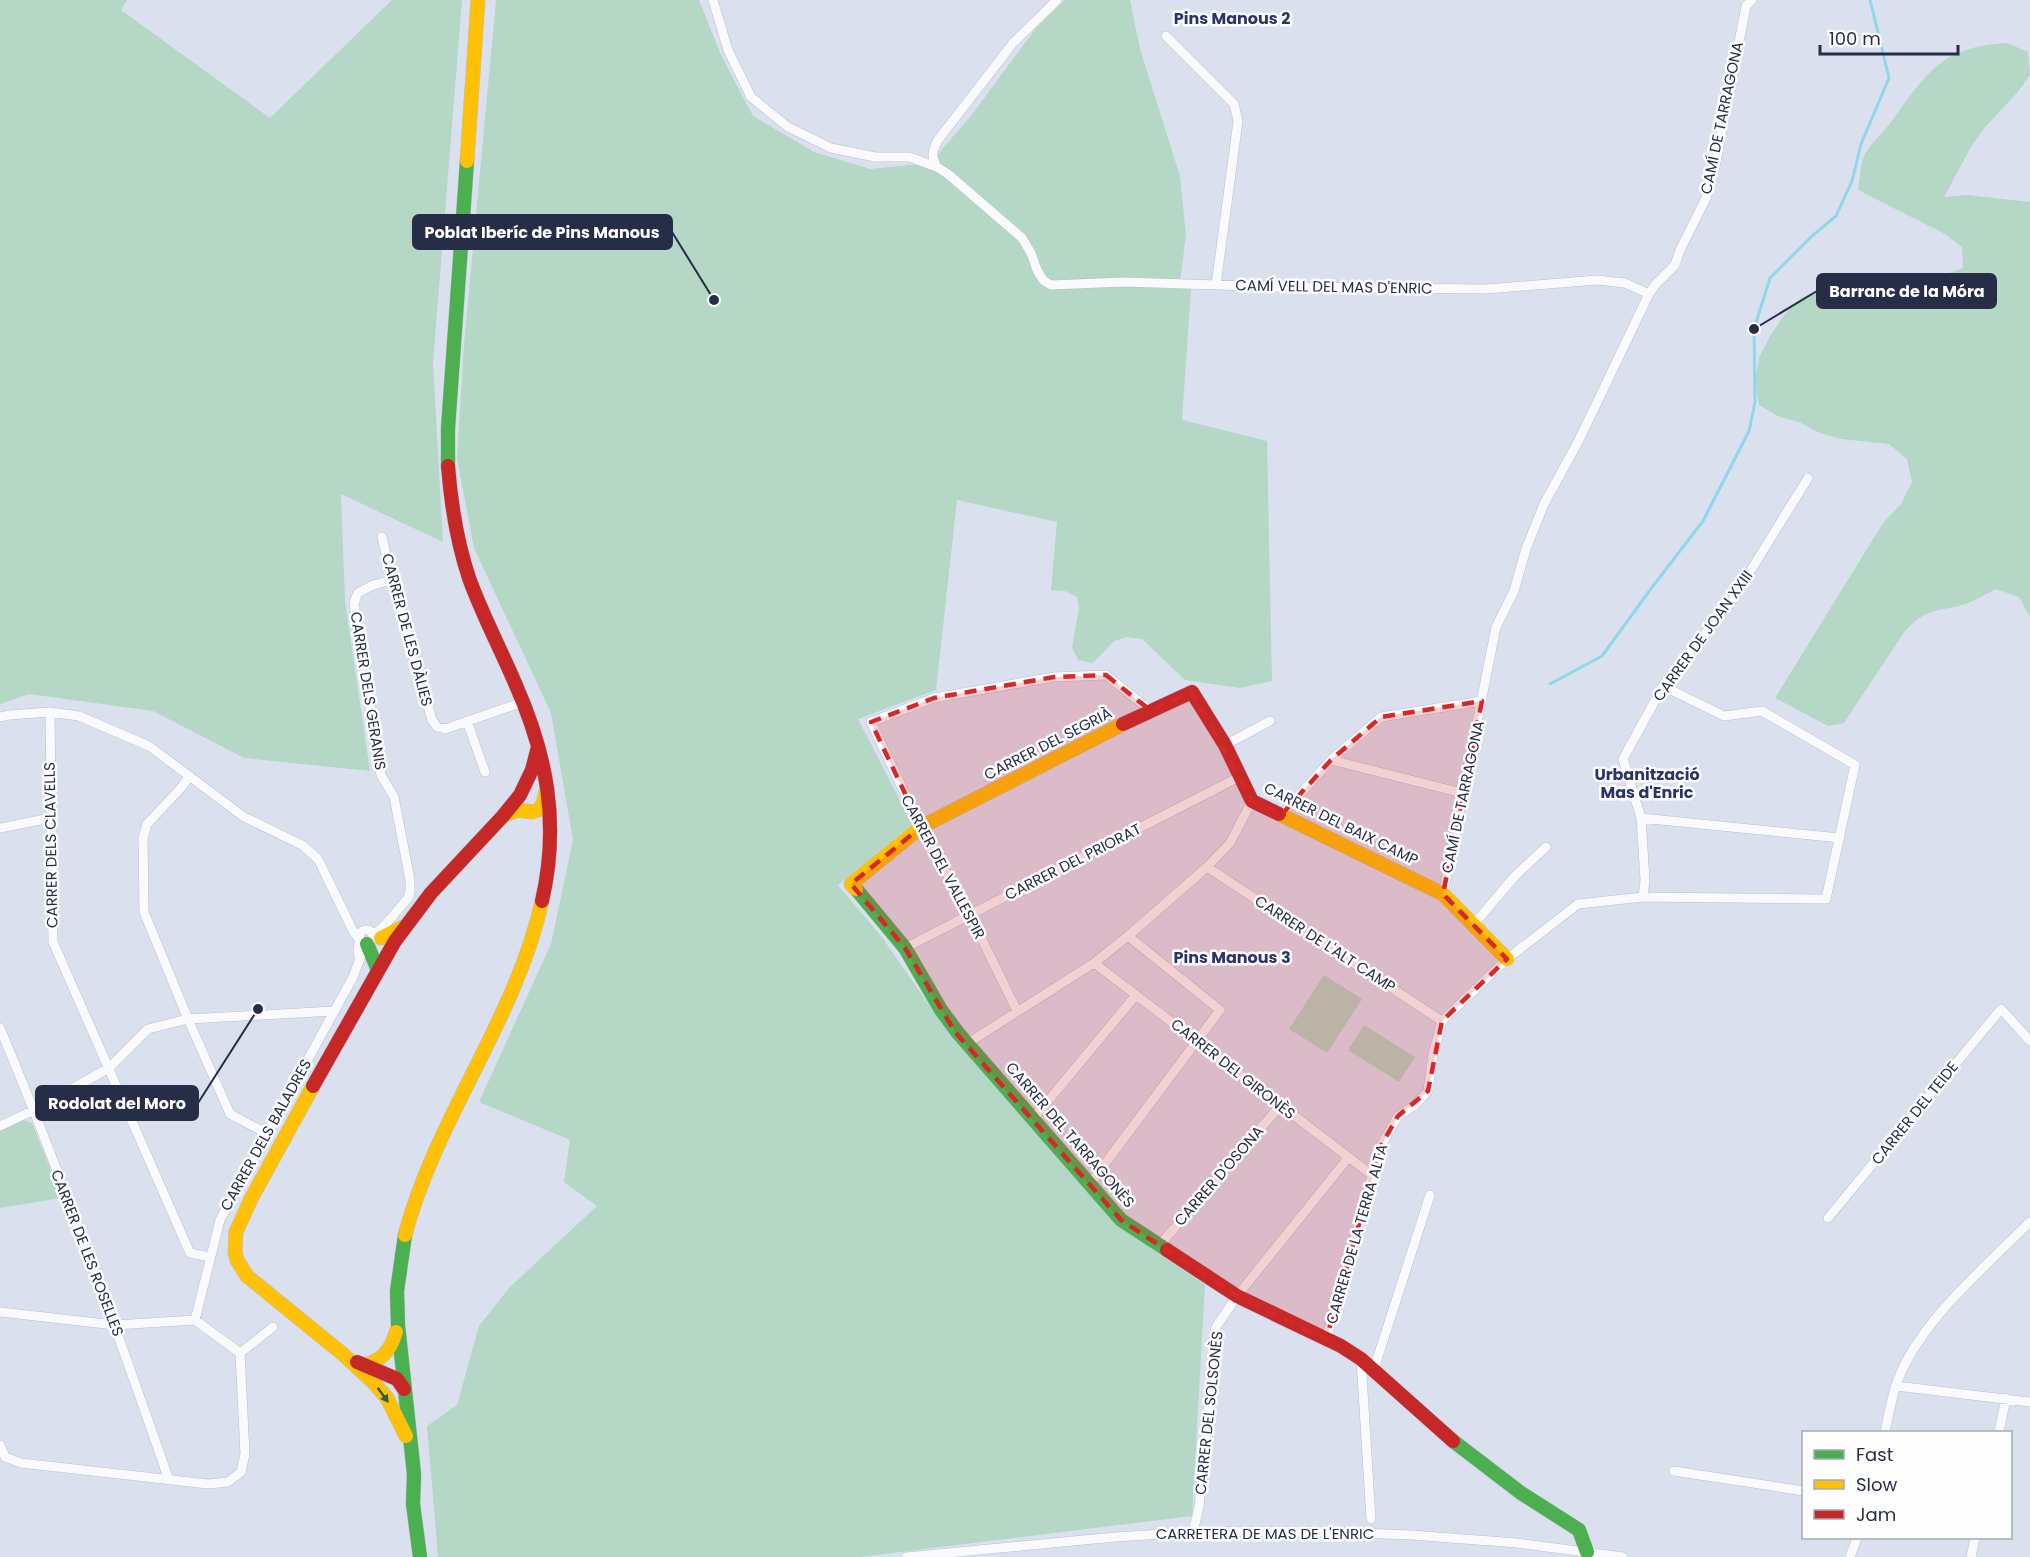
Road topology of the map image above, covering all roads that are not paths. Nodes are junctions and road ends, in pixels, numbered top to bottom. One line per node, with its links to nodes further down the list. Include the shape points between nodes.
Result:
1 (478, 0): 15 (main road, via 448,428 449,480 454,523 470,579)
2 (713, 0): 6 (street, CAMÍ VELL DEL MAS D'ENRIC, via 728,50 751,97 788,127 831,148 875,157 909,157)
3 (1057, 0): 6 (street, via 1013,43 938,140 932,150)
4 (1752, 0): 8 (street, CAMÍ DE TARRAGONA, via 1746,6 1706,198 1675,265)
5 (1166, 36): 7 (street, via 1234,104 1238,121)
6 (937, 167): 7 (street, CAMÍ VELL DEL MAS D'ENRIC, via 1022,238 1037,270 1051,285)
7 (1216, 285): 8 (street, CAMÍ VELL DEL MAS D'ENRIC, via 1486,289 1598,280 1625,283)
8 (1649, 294): 14 (street, via 1544,504 1514,591 1496,627)
9 (1808, 478): 12 (street, CARRER DE JOAN XXIII, via 1733,599)
10 (382, 537): 11 (street, CARRER DE LES DÀLIES)
11 (392, 580): 20 (street, CARRER DE LES DÀLIES, via 432,720 436,727 445,729); 48 (street, CARRER DELS GERANIS, via 358,593 354,603 381,775 394,797 410,880 408,898)
12 (1663, 686): 35 (street, CARRER DE JOAN XXIII, via 1623,759); 38 (street, via 1724,716 1762,711 1855,765)
13 (1192, 693): 16 (main road, CARRER DEL SEGRIÀ); 22 (main road, CARRER DEL BAIX CAMP)
14 (1482, 701): 23 (street, via 1381,717); 28 (street, CAMÍ DE TARRAGONA)
15 (523, 702): 20 (street, CARRER DE LES DÀLIES); 21 (main road)
16 (1150, 711): 36 (main road, CARRER DEL SEGRIÀ); 36 (street, CARRER DEL VALLESPIR, via 1106,675 1065,676 934,698 871,722)
17 (50, 712): 18 (street); 25 (street, via 79,716 149,746); 34 (street, CARRER DELS CLAVELLS)
18 (0, 717)
19 (1270, 721): 22 (street)
20 (467, 722): 24 (street)
21 (538, 745): 27 (main road); 29 (main road)
22 (1225, 745): 26 (main road, CARRER DEL BAIX CAMP)
23 (1331, 760): 28 (street); 32 (street)
24 (485, 772)
25 (190, 776): 48 (street, via 244,817 302,845 318,859 352,931); 57 (street, via 147,824 143,838 144,912)
26 (1241, 776): 30 (main road, CARRER DEL BAIX CAMP); 44 (street, CARRER DEL PRIORAT)
27 (521, 793): 29 (main road, via 535,787); 31 (main road, via 519,801); 33 (main road)
28 (1462, 793): 42 (street, CAMÍ DE TARRAGONA)
29 (548, 797): 31 (main road, via 541,807); 39 (main road)
30 (1252, 801): 32 (main road, CARRER DEL BAIX CAMP); 41 (street, via 1230,843)
31 (530, 811): 33 (main road, via 518,810); 39 (main road, via 543,820)
32 (1282, 814): 42 (main road, CARRER DEL BAIX CAMP)
33 (503, 816): 46 (main road, via 430,893)
34 (50, 818): 37 (street); 63 (street, CARRER DELS CLAVELLS, via 53,942)
35 (1641, 818): 38 (street); 43 (street, CARRER DE JOAN XXIII)
36 (921, 827): 44 (street, CARRER DEL VALLESPIR); 49 (main road, CARRER DEL TARRAGONÈS, via 851,884)
37 (0, 828)
38 (1840, 838): 43 (street, via 1826,899)
39 (550, 839): 80 (main road, via 546,891 527,957 427,1169 413,1207 400,1266)
40 (1546, 847): 45 (street)
41 (1207, 867): 47 (street); 58 (street, CARRER DE L'ALT CAMP)
42 (1443, 894): 45 (main road, CARRER DEL BAIX CAMP)
43 (1643, 897): 51 (street, via 1578,904)
44 (970, 915): 49 (street, CARRER DEL PRIORAT); 56 (street, CARRER DEL VALLESPIR)
45 (1474, 924): 51 (main road, CARRER DEL BAIX CAMP)
46 (405, 926): 48 (main road); 50 (main road)
47 (1128, 936): 52 (street); 61 (street, via 1220,1010)
48 (367, 940): 50 (main road); 53 (main road); 55 (street, CARRER DELS BALADRES, via 354,976)
49 (905, 948): 62 (main road, CARRER DEL TARRAGONÈS, via 955,1032)
50 (389, 952): 53 (main road)
51 (1507, 959): 58 (street)
52 (1094, 963): 54 (street, CARRER DEL GIRONÈS); 56 (street)
53 (378, 970): 85 (main road, via 248,1206 235,1242 237,1260 247,1276)
54 (1136, 995): 61 (street, CARRER DEL GIRONÈS); 66 (street)
55 (334, 1011): 57 (street); 68 (street, CARRER DELS BALADRES)
56 (1017, 1011): 62 (street)
57 (188, 1019): 63 (street, via 148,1029); 68 (street, via 230,1114)
58 (1442, 1021): 70 (street, CARRER DE LA TERRA ALTA, via 1428,1091 1398,1116 1382,1144)
59 (0, 1028): 65 (street, CARRER DE LES ROSELLES)
60 (2030, 1041): 73 (street, CARRER DEL TEIDE, via 2001,1009)
61 (1197, 1042): 64 (street, CARRER DEL GIRONÈS); 71 (street)
62 (968, 1043): 66 (main road, CARRER DEL TARRAGONÈS)
63 (109, 1068): 65 (street); 76 (street, CARRER DELS CLAVELLS, via 190,1252)
64 (1280, 1106): 69 (street, CARRER DEL GIRONÈS); 75 (street, CARRER D'OSONA)
65 (34, 1110): 67 (street); 81 (street, CARRER DE LES ROSELLES)
66 (1033, 1119): 71 (main road, CARRER DEL TARRAGONÈS)
67 (0, 1126)
68 (266, 1133): 76 (street, CARRER DELS BALADRES, via 219,1220)
69 (1348, 1158): 70 (street, CARRER DEL GIRONÈS); 77 (street, CARRER DEL SOLSONÈS)
70 (1372, 1175): 83 (street, CARRER DE LA TERRA ALTA)
71 (1089, 1185): 75 (main road, CARRER DEL TARRAGONÈS, via 1121,1221)
72 (1430, 1195): 88 (street)
73 (1828, 1218)
74 (2030, 1222): 89 (street, via 1947,1305 1917,1343)
75 (1158, 1246): 77 (main road, CARRER DEL TARRAGONÈS)
76 (210, 1257): 79 (street, CARRER DELS BALADRES)
77 (1236, 1296): 83 (main road, CARRER DEL TARRAGONÈS); 102 (street, CARRER DEL SOLSONÈS, via 1216,1327 1199,1506)
78 (0, 1312): 81 (street)
79 (195, 1320): 81 (street); 84 (street)
80 (398, 1324): 87 (main road, via 387,1354); 90 (main road)
81 (115, 1325): 99 (street, CARRER DE LES ROSELLES)
82 (273, 1327): 84 (street)
83 (1326, 1340): 86 (main road, CARRER DEL TARRAGONÈS)
84 (240, 1353): 99 (street, via 245,1454 241,1472 228,1482)
85 (345, 1356): 87 (main road); 95 (main road, one-way to 95, via 387,1398)
86 (1361, 1359): 88 (main road, CARRER DEL TARRAGONÈS); 101 (street)
87 (364, 1365): 90 (main road, via 396,1379)
88 (1374, 1369): 105 (main road, CARRER DEL TARRAGONÈS, via 1460,1447 1579,1530)
89 (1896, 1386): 91 (street); 93 (street)
90 (404, 1390): 95 (main road)
91 (2006, 1398): 92 (street); 94 (street)
92 (2030, 1402)
93 (1885, 1431)
94 (1999, 1431)
95 (410, 1444): 98 (main road)
96 (0, 1445): 99 (street, via 5,1457 21,1463)
97 (1674, 1472): 100 (street)
98 (414, 1474): 106 (main road, via 413,1504); 107 (main road, via 422,1500)
99 (169, 1480)
100 (1802, 1491)
101 (1371, 1519)
102 (1193, 1532): 105 (street, CARRETERA DE MAS DE L'ENRIC, via 1370,1533); 108 (street, CARRETERA DE MAS DE L'ENRIC)
103 (1857, 1539): 110 (street)
104 (1976, 1539): 111 (street)
105 (1587, 1552): 109 (street, CARRETERA DE MAS DE L'ENRIC)
106 (420, 1557)
107 (429, 1557)
108 (906, 1557)
109 (1623, 1557)
110 (1850, 1557)
111 (1971, 1557)

